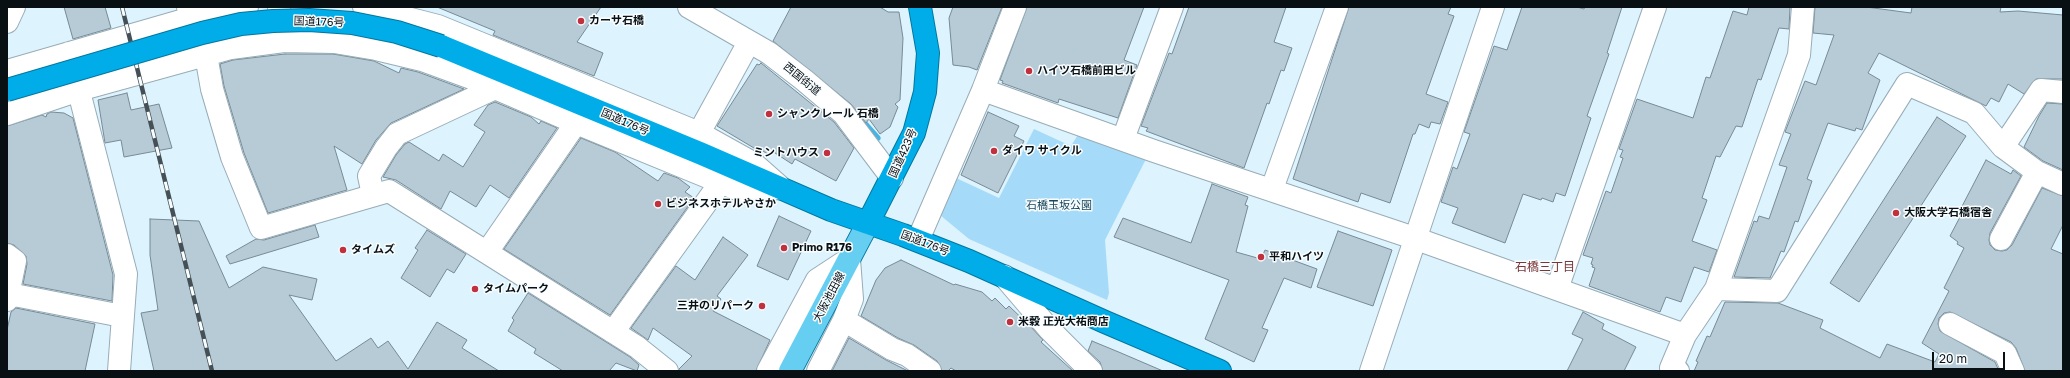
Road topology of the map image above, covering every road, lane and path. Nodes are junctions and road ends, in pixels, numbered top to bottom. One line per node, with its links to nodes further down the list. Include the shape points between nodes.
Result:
1 (14, 7): 14 (street)
2 (247, 7): 13 (street)
3 (279, 7): 15 (street)
4 (689, 7): 16 (street, 西国街道)
5 (920, 7): 33 (highway, 国道423号, via 928,53 925,92 914,132)
6 (1016, 7): 24 (street)
7 (1172, 7): 30 (street)
8 (1337, 7): 37 (street)
9 (1493, 7): 40 (street)
10 (1655, 7): 47 (street)
11 (1803, 7): 48 (street, via 1798,55)
12 (377, 8): 17 (street); 29 (street, via 438,26)
13 (189, 12): 18 (street); 19 (street)
14 (7, 22)
15 (284, 42): 17 (street, via 334,42); 19 (street, via 231,48)
16 (749, 42): 29 (street); 33 (street, 西国街道, via 769,53 843,113)
17 (366, 47): 22 (street, via 422,60)
18 (69, 54): 20 (street); 23 (street)
19 (206, 55): 23 (street); 38 (street, via 212,90 232,157 261,228)
20 (39, 62): 21 (street); 26 (street)
21 (7, 72): 36 (highway, 国道176号, bridge, via 242,24 309,20 352,23 397,32 442,46)
22 (495, 88): 28 (street); 38 (street, via 397,134 370,176)
23 (79, 90): 26 (street); 50 (street, via 126,274)
24 (983, 90): 30 (street); 41 (street)
25 (2063, 92): 31 (street, via 2041,90)
26 (50, 100): 27 (street)
27 (7, 114)
28 (576, 123): 34 (street); 43 (street)
29 (699, 133): 36 (street, via 753,162)
30 (1123, 139): 37 (street)
31 (2003, 146): 32 (street); 48 (street, via 1974,113 1907,84 1777,291)
32 (2037, 172): 35 (street); 42 (street)
33 (892, 178): 39 (highway, 国道423号)
34 (721, 182): 36 (street, via 742,191); 53 (street)
35 (2063, 184)
36 (781, 188): 39 (highway, 国道176号)
37 (1272, 189): 40 (street)
38 (373, 195): 43 (street, via 389,191)
39 (868, 223): 41 (highway, 国道176号); 45 (main road, 大阪池田線)
40 (1414, 238): 47 (street); 63 (street)
41 (918, 240): 46 (highway, 国道176号)
42 (2001, 240)
43 (487, 252): 53 (street)
44 (7, 255): 49 (street, via 15,261)
45 (849, 259): 51 (street, via 852,299); 57 (street, via 817,280); 58 (main road, 大阪池田線)
46 (1004, 276): 61 (street, via 1050,330); 62 (highway, 国道176号)
47 (1557, 289): 54 (street)
48 (1716, 289): 54 (street)
49 (8, 297): 50 (street)
50 (122, 316): 55 (street)
51 (844, 320): 59 (street); 60 (street, via 892,349 907,355)
52 (1950, 324): 65 (street, via 2005,352)
53 (613, 332): 56 (street, via 638,347)
54 (1685, 335): 64 (street, via 1671,368)
55 (119, 371)
56 (667, 371)
57 (768, 371)
58 (790, 371)
59 (818, 371)
60 (930, 371)
61 (1092, 371)
62 (1220, 371)
63 (1371, 371)
64 (1678, 371)
65 (2013, 371)

